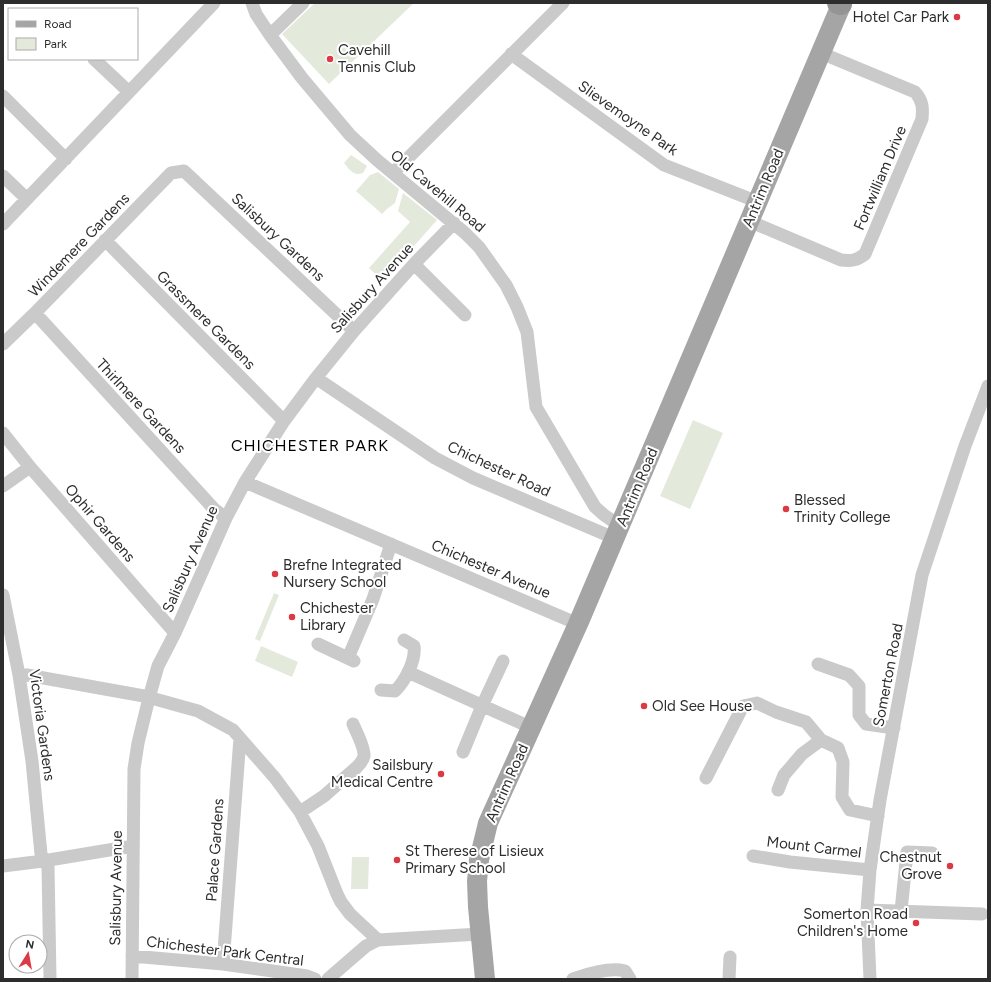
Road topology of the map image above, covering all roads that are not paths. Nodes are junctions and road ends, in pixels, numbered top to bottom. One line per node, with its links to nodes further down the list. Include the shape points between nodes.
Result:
1 (214, 3): 10 (street)
2 (252, 3): 6 (street, Old Cavehill Road)
3 (303, 3): 6 (street)
4 (563, 3): 8 (street)
5 (840, 4): 7 (main road, Antrim Road)
6 (270, 35): 14 (street, Old Cavehill Road, via 350,135)
7 (821, 53): 17 (main road, Antrim Road); 18 (street, Fortwilliam Drive, via 915,92 923,106 922,119 865,254 858,260 841,260)
8 (511, 54): 14 (street); 17 (street, Slievemoyne Park, via 664,165)
9 (95, 60): 10 (street)
10 (129, 92): 12 (street)
11 (3, 96): 12 (street)
12 (66, 159): 16 (street)
13 (178, 171): 21 (street, Windemere Gardens, via 171,173); 25 (street, Salisbury Gardens, via 184,171)
14 (393, 173): 19 (street, Old Cavehill Road)
15 (3, 176): 16 (street)
16 (27, 198): 20 (street)
17 (758, 202): 18 (main road, Antrim Road)
18 (749, 221): 35 (main road, Antrim Road)
19 (454, 223): 22 (street, Salisbury Avenue); 35 (street, Old Cavehill Road, via 480,247 518,307 527,332 536,407 595,507)
20 (3, 224)
21 (105, 240): 23 (street, Windemere Gardens); 29 (street, Grassmere Gardens)
22 (414, 264): 24 (street); 25 (street, Salisbury Avenue)
23 (35, 313): 26 (street, Windemere Gardens); 34 (street, Thirlmere Gardens, via 214,509)
24 (465, 315)
25 (354, 331): 27 (street, Salisbury Avenue)
26 (3, 344)
27 (316, 378): 29 (street, Salisbury Avenue); 35 (street, Chichester Road, via 442,461 473,478)
28 (988, 386): 51 (street, Somerton Road, via 922,575)
29 (284, 421): 32 (street, Salisbury Avenue)
30 (3, 433): 31 (street, Ophir Gardens)
31 (30, 467): 33 (street); 39 (street, Ophir Gardens)
32 (245, 482): 34 (street, Salisbury Avenue); 36 (street, Chichester Avenue)
33 (3, 486)
34 (226, 518): 39 (street, Salisbury Avenue)
35 (617, 532): 38 (main road, Antrim Road)
36 (391, 544): 38 (street, Chichester Avenue); 41 (street, via 351,659)
37 (3, 595): 45 (street, Victoria Gardens)
38 (578, 624): 50 (main road, Antrim Road)
39 (175, 633): 47 (street, Salisbury Avenue, via 158,666)
40 (404, 640): 44 (street, via 414,646 415,653)
41 (318, 644)
42 (503, 661): 48 (street)
43 (818, 664): 51 (street, via 849,674 859,686 859,714 866,724)
44 (408, 672): 46 (street, via 395,691); 48 (street)
45 (19, 675): 47 (street); 62 (street, Victoria Gardens)
46 (381, 690)
47 (149, 698): 52 (street, via 198,711 233,730); 59 (street, Salisbury Avenue, via 134,769)
48 (482, 706): 50 (street); 54 (street)
49 (353, 724): 57 (street, via 363,750 362,761 324,796)
50 (532, 728): 68 (main road, Antrim Road, via 484,836 477,881)
51 (894, 728): 58 (street, Somerton Road)
52 (240, 738): 57 (street, via 276,778); 72 (street, Palace Gardens)
53 (821, 740): 55 (street, via 806,722 757,703 743,706); 56 (street, via 802,754 784,775); 58 (street, via 838,748 843,762 842,796 850,810)
54 (463, 752)
55 (706, 778)
56 (778, 790)
57 (300, 812): 69 (street, via 318,846 339,898 350,914)
58 (878, 816): 64 (street, Somerton Road)
59 (133, 846): 62 (street); 70 (street, Salisbury Avenue)
60 (932, 853): 66 (street, via 907,852)
61 (753, 856): 64 (street, Mount Carmel)
62 (43, 861): 63 (street); 73 (street, Victoria Gardens, via 48,866)
63 (3, 866)
64 (870, 870): 65 (street, Somerton Road)
65 (867, 910): 66 (street); 81 (street, Somerton Road)
66 (901, 911): 67 (street)
67 (982, 914)
68 (480, 934): 69 (street); 77 (main road, Antrim Road)
69 (378, 940): 76 (street, via 366,946)
70 (132, 956): 72 (street, Chichester Park Central); 74 (street, Salisbury Avenue)
71 (730, 957): 80 (street)
72 (222, 964): 75 (street, Chichester Park Central)
73 (50, 979)
74 (132, 979)
75 (315, 979)
76 (328, 979)
77 (485, 979)
78 (573, 979): 79 (street, via 620,970 625,971)
79 (630, 979)
80 (730, 979)
81 (870, 979)

